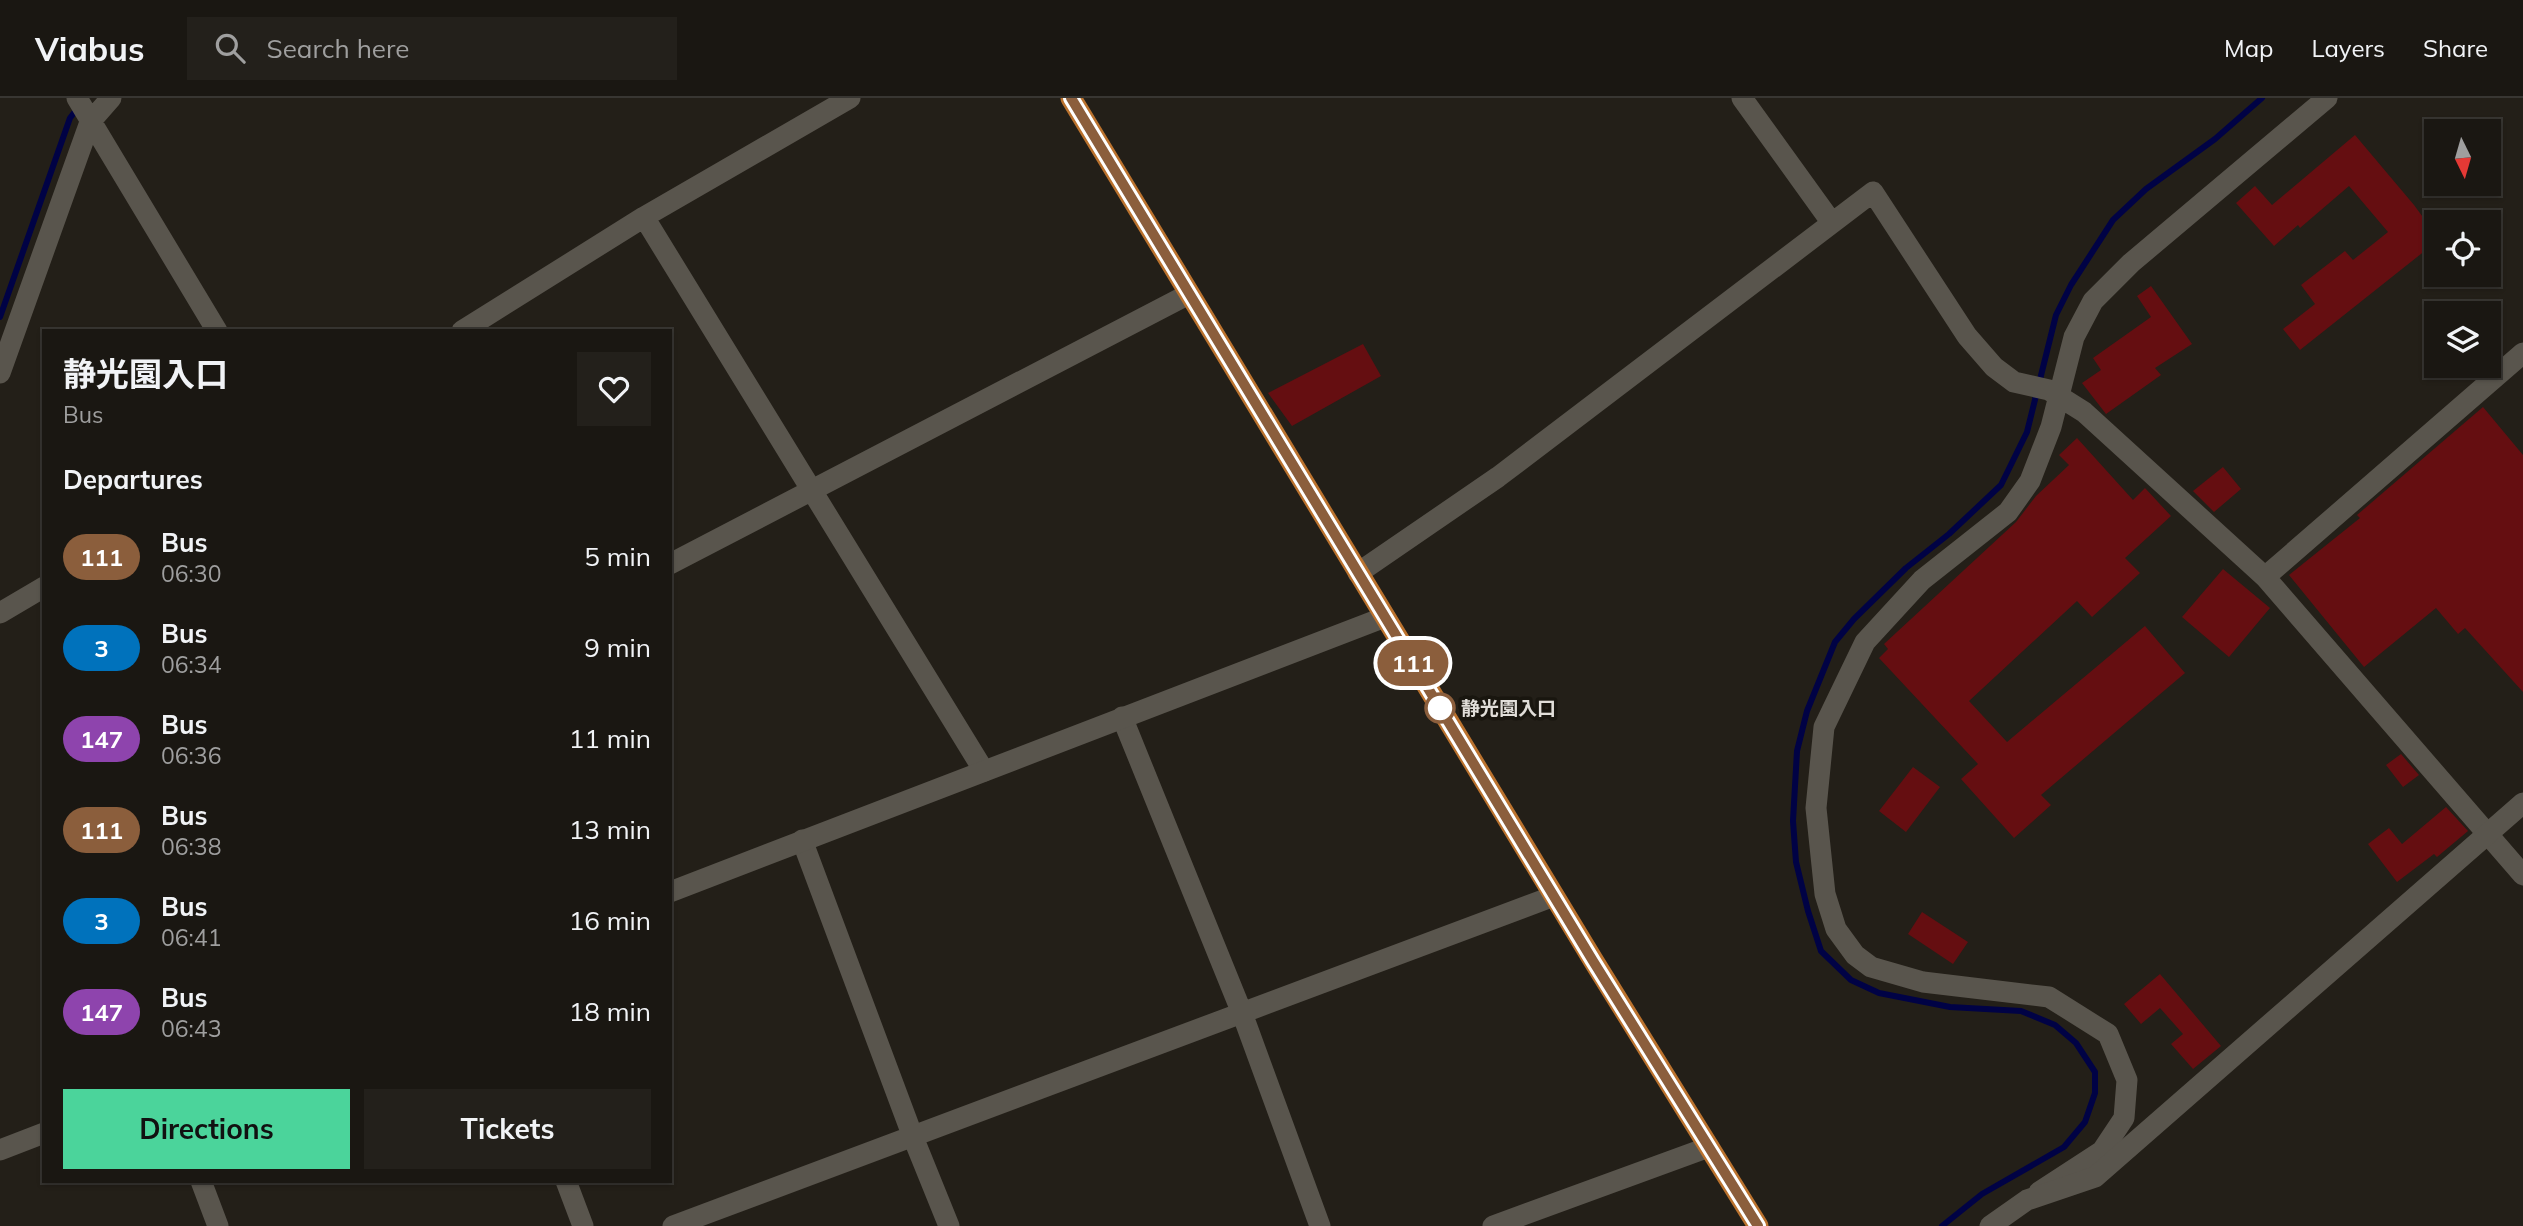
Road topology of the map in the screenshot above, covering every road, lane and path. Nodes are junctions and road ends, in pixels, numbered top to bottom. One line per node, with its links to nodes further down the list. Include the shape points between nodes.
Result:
1 (111, 98): 6 (street)
2 (850, 98): 7 (street)
3 (1071, 98): 9 (highway)
4 (1742, 98): 8 (street)
5 (2327, 98): 14 (street, via 2131,263 2093,301)
6 (84, 111): 10 (street); 13 (street)
7 (644, 217): 11 (street); 15 (street)
8 (1832, 223): 14 (street, via 1873,192 1967,336 1994,367 2014,383); 17 (street, via 1498,477)
9 (1189, 293): 15 (street); 17 (highway)
10 (216, 329)
11 (465, 329)
12 (2523, 353): 18 (street)
13 (0, 373)
14 (2054, 394): 18 (street, via 2084,412); 37 (street, via 2030,481 2008,512 1922,580 1865,642 1824,726 1816,808 1825,894 1836,929 1855,955 1871,967 1923,982 2049,997 2108,1034 2127,1080 2124,1118 2102,1151)
15 (812, 490): 16 (street); 23 (street)
16 (672, 564)
17 (1358, 573): 21 (highway)
18 (2265, 577): 25 (street)
19 (42, 588): 20 (street)
20 (0, 613)
21 (1385, 617): 22 (street); 29 (highway)
22 (1122, 718): 23 (street); 30 (street)
23 (984, 771): 26 (street)
24 (2523, 803): 25 (street)
25 (2487, 833): 27 (street); 37 (street, via 2095,1177)
26 (802, 840): 28 (street); 32 (street)
27 (2523, 875)
28 (672, 891)
29 (1554, 896): 30 (street); 33 (highway)
30 (1242, 1013): 32 (street); 42 (street)
31 (42, 1134): 34 (street)
32 (913, 1137): 40 (street); 41 (street)
33 (1709, 1146): 43 (street); 44 (highway)
34 (0, 1150)
35 (202, 1183): 38 (street)
36 (567, 1183): 39 (street)
37 (2027, 1200): 45 (street)
38 (218, 1226)
39 (583, 1226)
40 (673, 1226)
41 (949, 1226)
42 (1320, 1226)
43 (1493, 1226)
44 (1758, 1226)
45 (1990, 1226)

